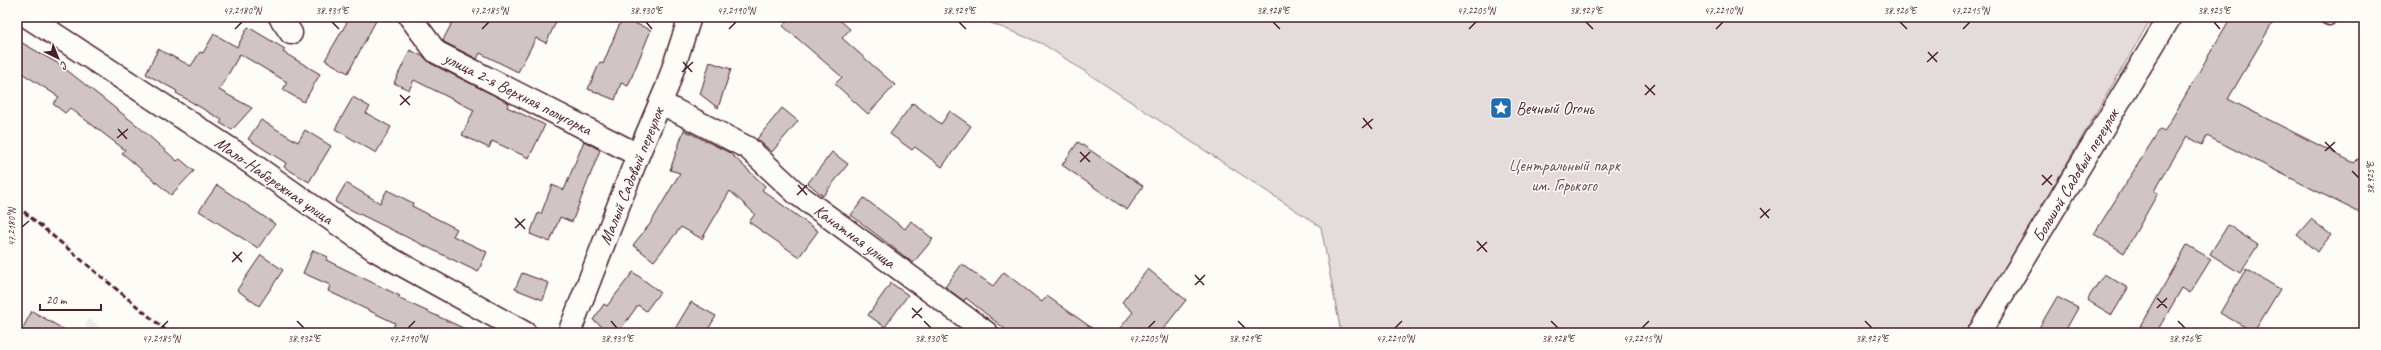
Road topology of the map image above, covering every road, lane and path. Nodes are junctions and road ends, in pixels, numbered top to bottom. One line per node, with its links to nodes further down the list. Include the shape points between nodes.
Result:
1 (28, 17): 7 (street, Мало-Набережная улица, via 235,152 375,250)
2 (410, 17): 6 (street, улица 2-я Верхняя полугорка, via 436,52)
3 (690, 17): 5 (street, Малый Садовый переулок)
4 (2170, 17): 10 (street, Большой Садовый переулок)
5 (660, 103): 6 (street, Малый Садовый переулок); 9 (street, Канатная улица, via 748,148 796,193)
6 (638, 155): 8 (street, Малый Садовый переулок)
7 (525, 333)
8 (569, 333)
9 (987, 333)
10 (1979, 333)

